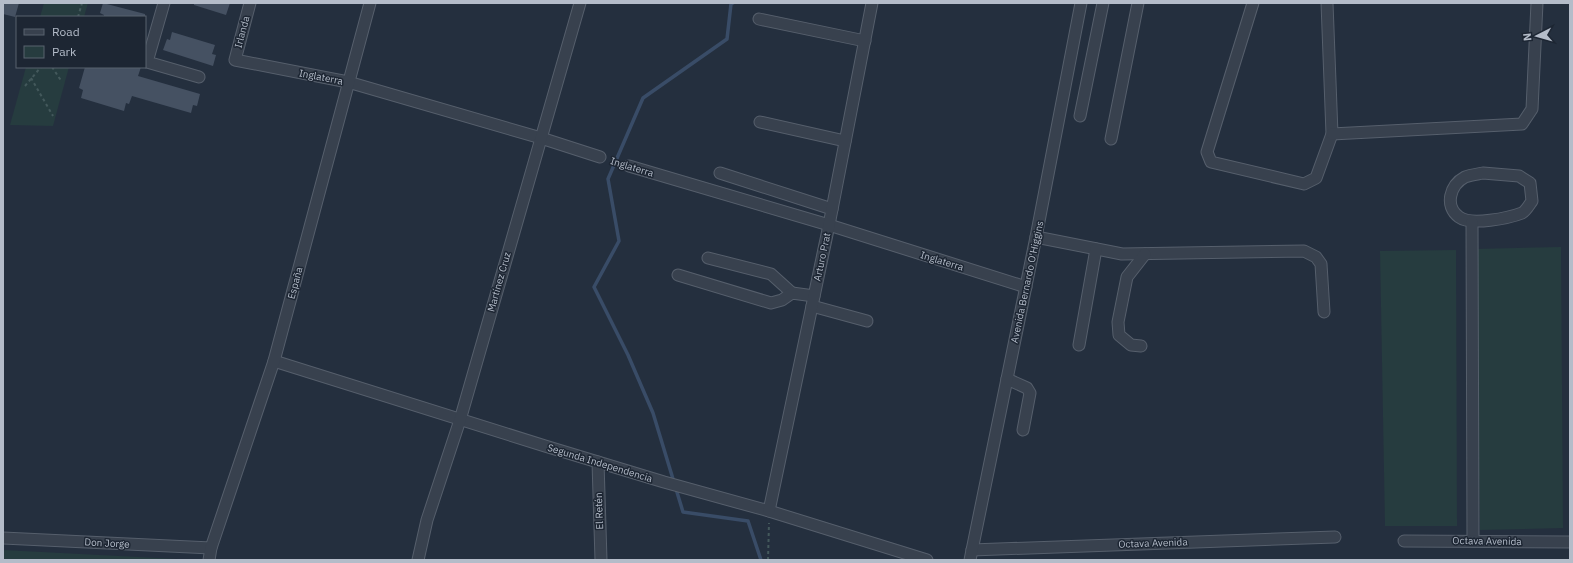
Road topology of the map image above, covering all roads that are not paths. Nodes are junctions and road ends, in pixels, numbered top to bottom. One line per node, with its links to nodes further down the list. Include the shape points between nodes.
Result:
1 (164, 3): 15 (street, via 147,62)
2 (250, 3): 14 (street, Irlanda)
3 (370, 3): 16 (street, España)
4 (580, 3): 20 (street, Martínez Cruz)
5 (872, 3): 13 (street, Arturo Prat)
6 (1081, 3): 29 (street, Avenida Bernardo O'Higgins)
7 (1103, 3): 17 (street)
8 (1138, 3): 21 (street)
9 (1253, 3): 19 (street, via 1207,152 1211,162 1304,184 1316,178)
10 (1327, 3): 19 (street)
11 (1537, 3): 19 (street, via 1532,109 1522,124)
12 (758, 18): 13 (street)
13 (865, 41): 22 (street, Arturo Prat)
14 (235, 60): 16 (street, Inglaterra)
15 (200, 78)
16 (348, 82): 20 (street, Inglaterra); 41 (street, España)
17 (1080, 116)
18 (760, 122): 22 (street)
19 (1332, 134)
20 (541, 138): 23 (street, Inglaterra); 43 (street, Martínez Cruz)
21 (1111, 139)
22 (845, 141): 26 (street, Arturo Prat)
23 (600, 157)
24 (629, 166): 28 (street, Inglaterra)
25 (720, 174): 26 (street)
26 (832, 209): 28 (street, Arturo Prat)
27 (1472, 222): 27 (street, via 1460,218 1451,210 1449,197 1458,181 1466,176 1483,173 1519,176 1530,183 1532,201 1523,212); 50 (street)
28 (829, 225): 34 (street, Inglaterra); 36 (street, Arturo Prat)
29 (1036, 237): 30 (street); 34 (street, Avenida Bernardo O'Higgins)
30 (1096, 249): 31 (street, via 1122,254); 39 (street)
31 (1145, 254): 37 (street, via 1304,251 1316,256 1321,264); 40 (street, via 1127,277 1118,322 1119,335 1131,345)
32 (708, 258): 35 (street, via 771,274)
33 (678, 275): 35 (street, via 771,303 782,300)
34 (1026, 287): 42 (street, Avenida Bernardo O'Higgins)
35 (792, 293): 36 (street)
36 (813, 301): 38 (street); 46 (street, Arturo Prat)
37 (1324, 312)
38 (867, 320)
39 (1079, 345)
40 (1141, 346)
41 (274, 361): 43 (street, Segunda Independencia); 52 (street, España)
42 (1007, 380): 44 (street, via 1027,388 1030,393); 53 (street, Avenida Bernardo O'Higgins)
43 (460, 420): 45 (street, Segunda Independencia); 55 (street, Martínez Cruz, via 427,520)
44 (1023, 430)
45 (598, 462): 46 (street, Segunda Independencia); 56 (street, El Retén)
46 (769, 511): 57 (street, Segunda Independencia)
47 (1335, 537): 53 (street, Octava Avenida)
48 (3, 538): 52 (street, Don Jorge)
49 (1404, 541): 50 (street, Octava Avenida)
50 (1473, 541): 51 (street, Octava Avenida)
51 (1570, 542)
52 (211, 548): 54 (street, España)
53 (971, 555)
54 (209, 560)
55 (418, 560)
56 (601, 560)
57 (927, 560)

